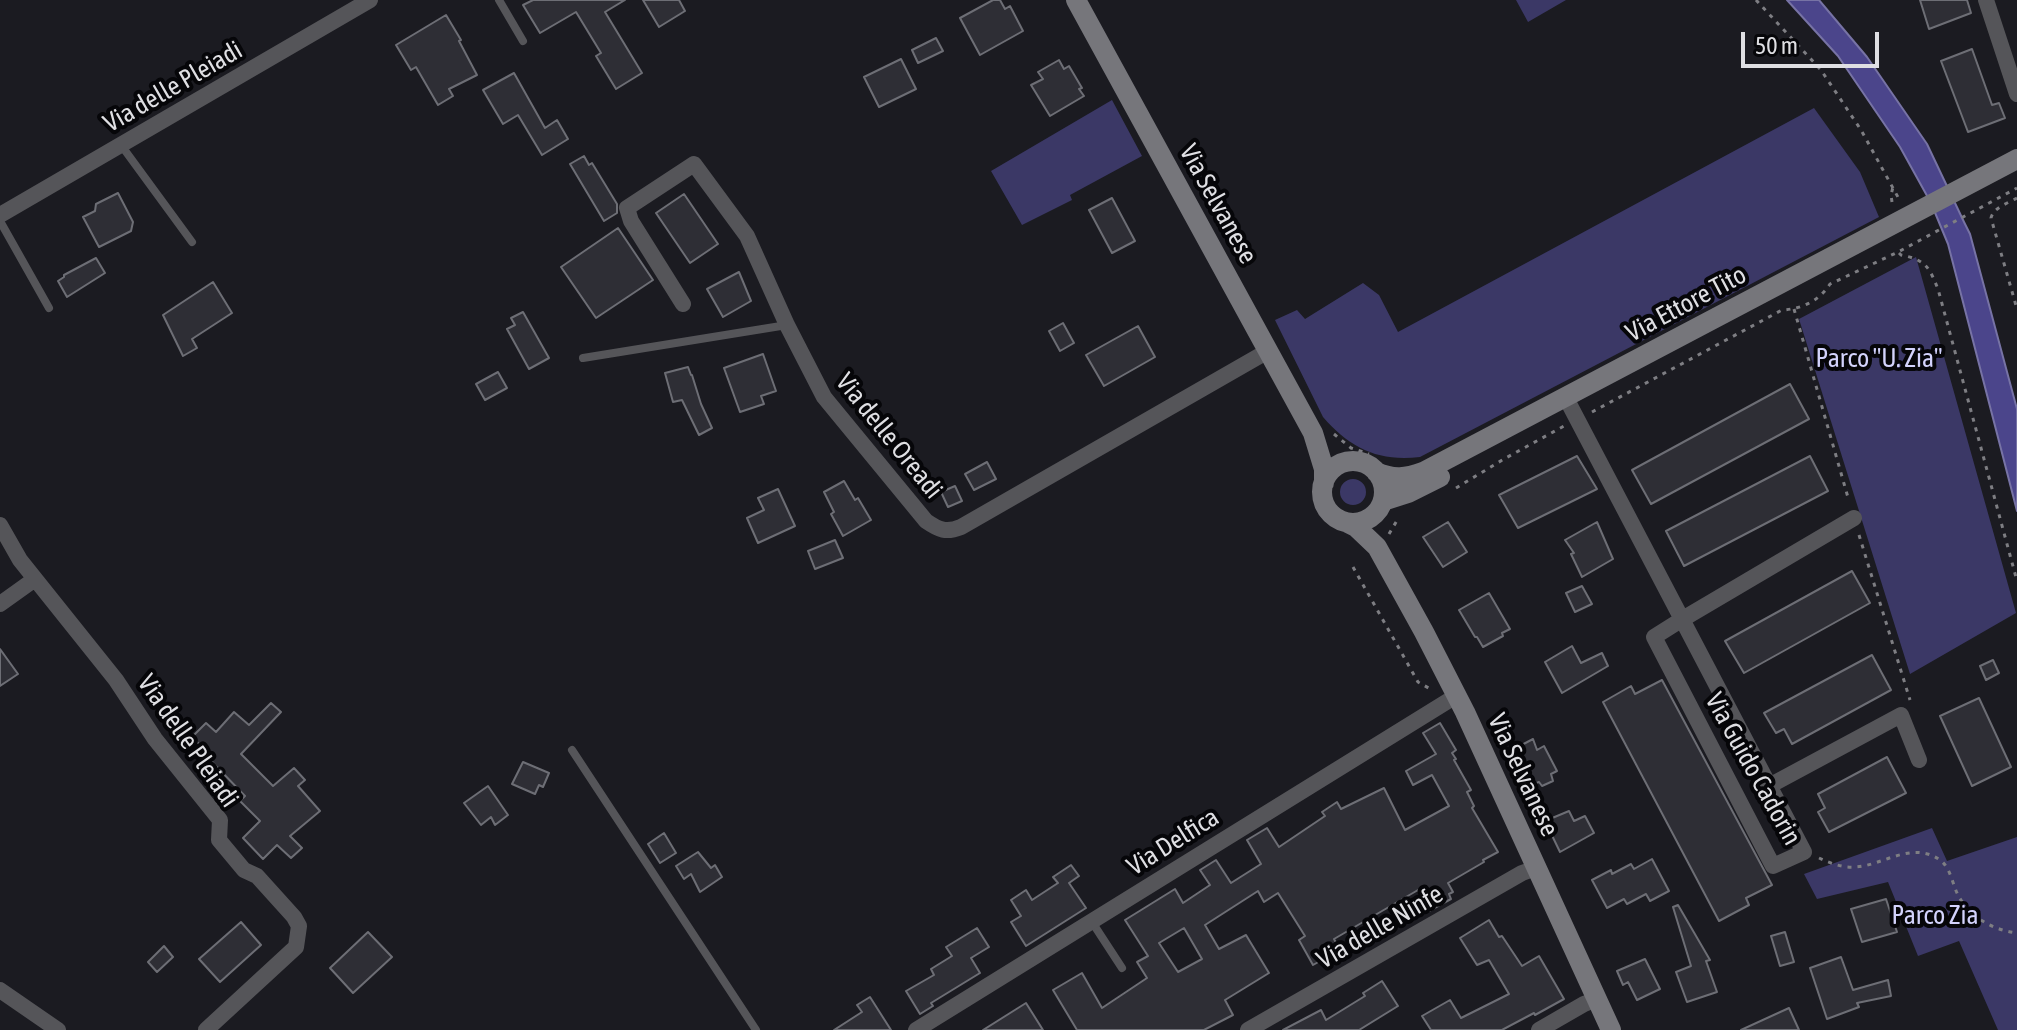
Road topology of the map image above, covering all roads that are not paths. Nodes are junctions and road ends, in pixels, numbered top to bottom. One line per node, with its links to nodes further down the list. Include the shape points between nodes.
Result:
1 (370, 0): 7 (street, Via delle Pleiadi)
2 (499, 0): 5 (lane)
3 (1076, 0): 17 (street, Via Selvanese)
4 (1986, 0): 6 (street)
5 (523, 41)
6 (2017, 94)
7 (121, 145): 11 (street, Via delle Pleiadi); 13 (lane)
8 (2017, 159): 10 (street, Via Ettore Tito)
9 (2017, 173): 10 (street, Via Ettore Tito)
10 (1973, 196): 19 (street, Via Ettore Tito, via 1917,220)
11 (0, 215)
12 (0, 221): 15 (lane)
13 (192, 242)
14 (683, 304): 16 (street, Via delle Oreadi, via 627,208 694,164 747,236)
15 (49, 308)
16 (787, 325): 17 (street, Via delle Oreadi, via 824,397 926,521 949,531); 18 (lane)
17 (1268, 351): 20 (street, Via Selvanese)
18 (583, 358)
19 (1572, 408): 22 (street, Via Ettore Tito, via 1408,477 1395,478); 24 (street, Via Ettore Tito); 31 (street, Via Guido Cadorin)
20 (1321, 431): 21 (street, Via Selvanese, via 1338,456); 23 (street, Via Selvanese)
21 (1353, 462): 22 (street); 23 (street, via 1338,465)
22 (1376, 465): 24 (street, via 1384,491)
23 (1324, 483): 26 (street, via 1327,508)
24 (1378, 508): 26 (street, via 1366,521); 28 (street, Via Selvanese, via 1373,523)
25 (1854, 518): 31 (street, Via Guido Cadorin)
26 (1348, 523): 28 (street, Via Selvanese)
27 (0, 525): 29 (street, Via delle Pleiadi)
28 (1383, 544): 32 (street, Via Selvanese)
29 (35, 579): 30 (street); 42 (street, Via delle Pleiadi, via 220,820 219,840 299,926 296,947)
30 (0, 604)
31 (1681, 620): 35 (street, Via Guido Cadorin); 35 (street, Via Guido Cadorin, via 1654,637 1773,866 1804,852)
32 (1448, 695): 36 (street, Via Selvanese); 37 (street, Via Delfica)
33 (572, 750): 43 (lane)
34 (1919, 760): 35 (street, via 1901,715)
35 (1769, 786)
36 (1536, 868): 40 (street, Via Selvanese); 45 (street, Via delle Ninfe)
37 (1091, 921): 38 (lane); 44 (street, Via Delfica)
38 (1122, 968)
39 (0, 990): 41 (street)
40 (1597, 999): 46 (street); 47 (street, Via Selvanese)
41 (58, 1030)
42 (206, 1030)
43 (756, 1030)
44 (916, 1030)
45 (1248, 1030)
46 (1539, 1030)
47 (1611, 1030)

